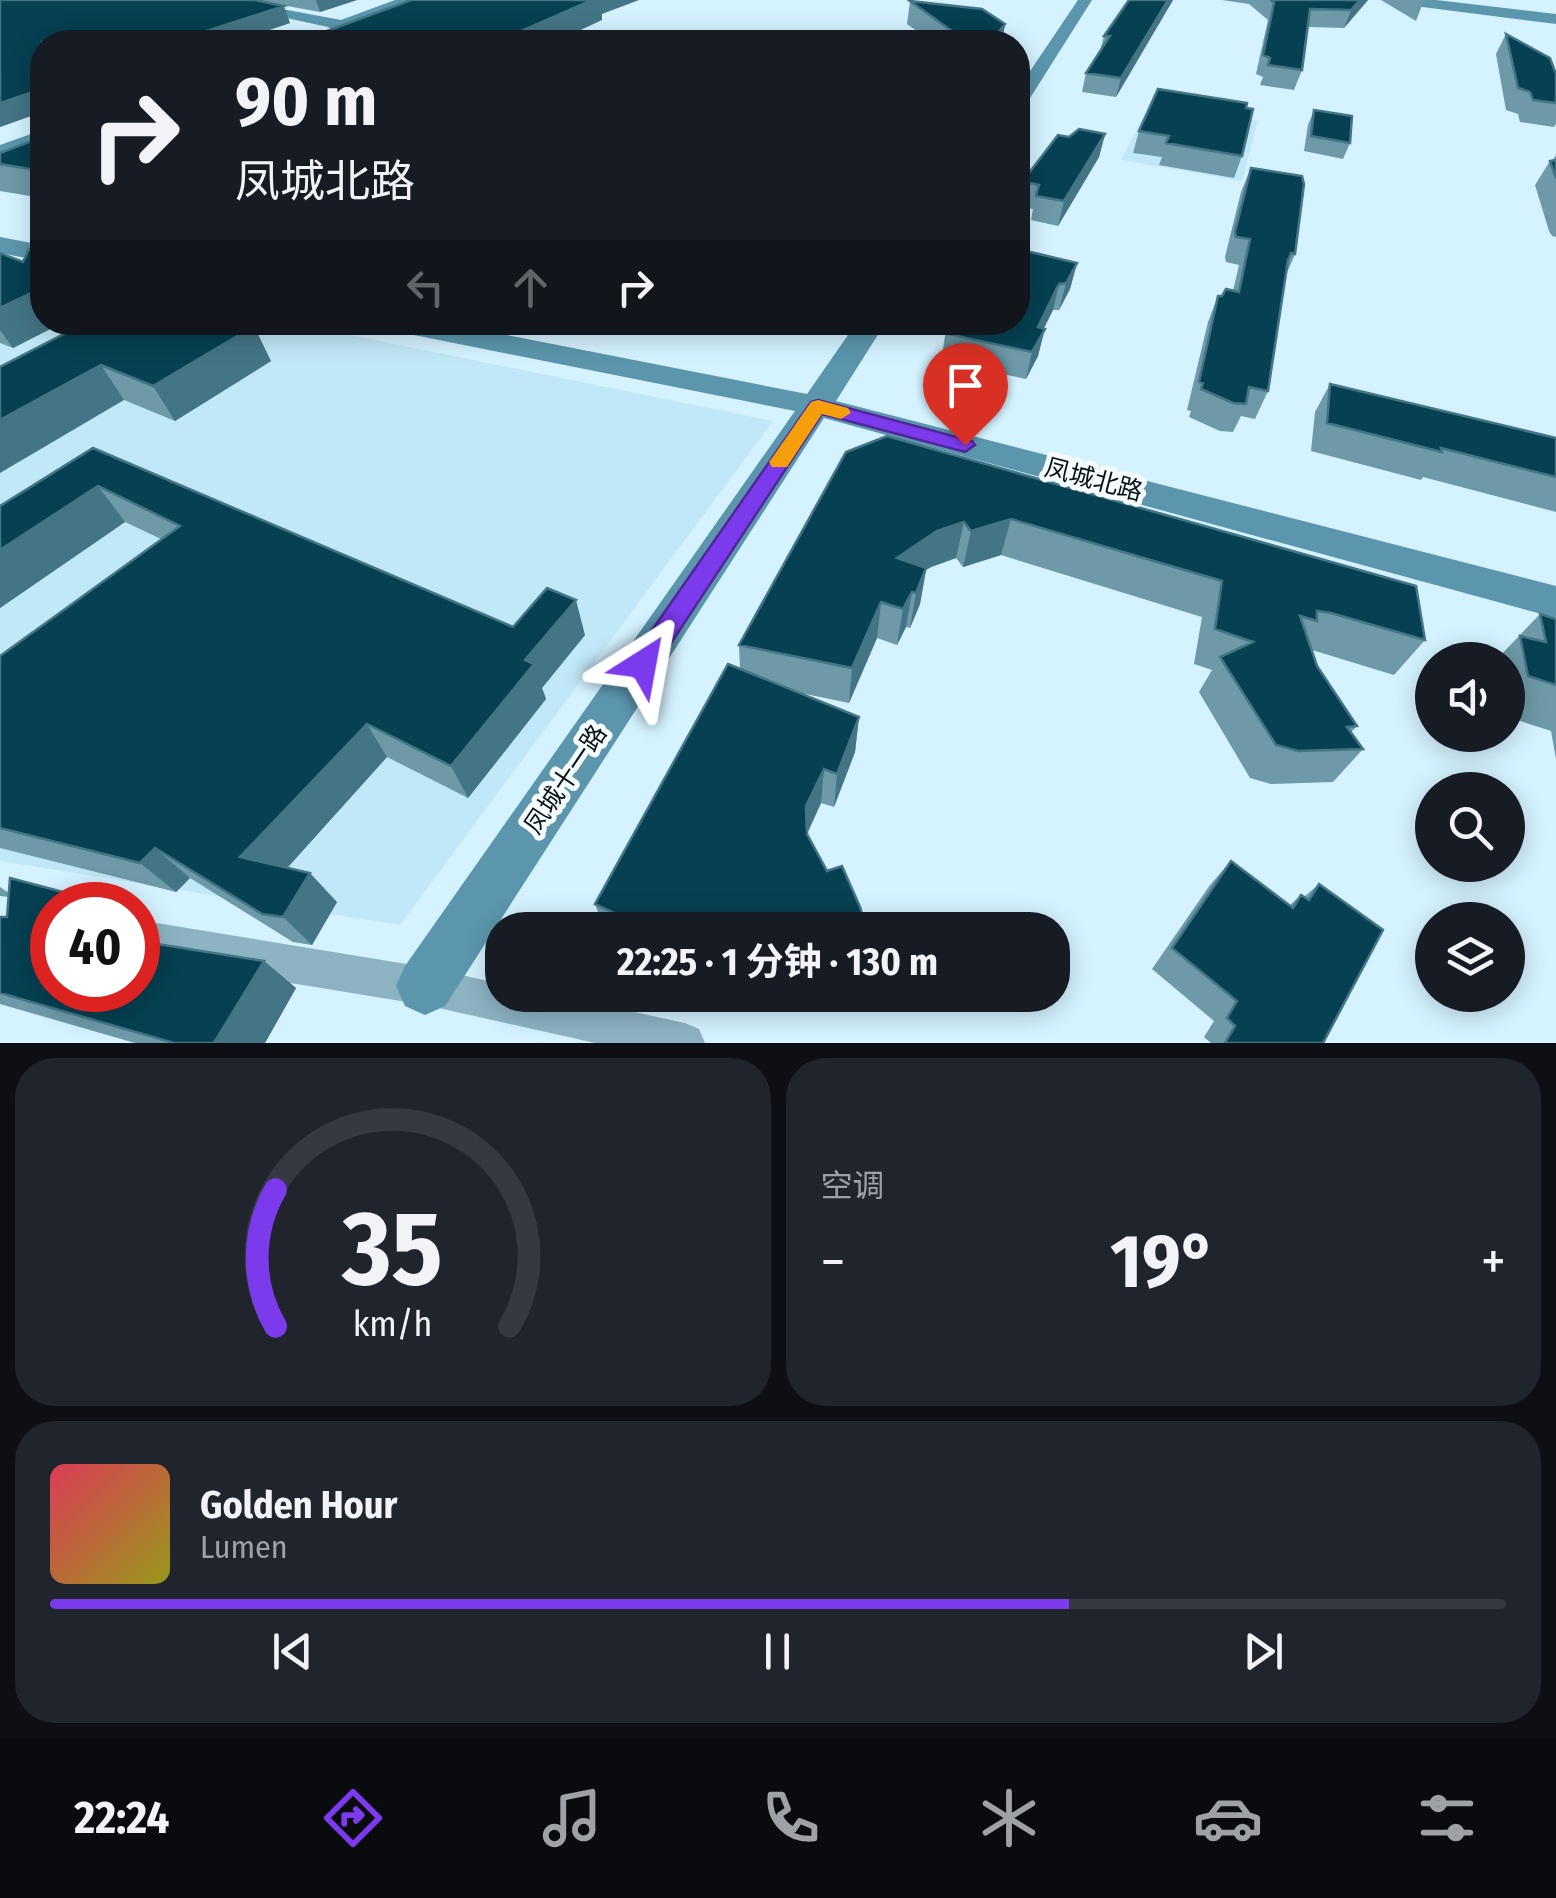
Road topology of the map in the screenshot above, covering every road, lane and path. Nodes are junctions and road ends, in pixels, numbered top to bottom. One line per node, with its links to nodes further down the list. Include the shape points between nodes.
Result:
1 (210, 0): 9 (main road)
2 (409, 0): 9 (main road)
3 (1084, 0): 11 (main road)
4 (1399, 0): 8 (main road)
5 (1479, 0): 7 (main road)
6 (427, 3): 9 (main road)
7 (1556, 9)
8 (1556, 19)
9 (353, 27): 10 (main road)
10 (346, 30)
11 (1030, 83)
12 (30, 141): 13 (main road)
13 (0, 152)
14 (30, 154): 15 (main road)
15 (0, 165)
16 (0, 226): 17 (main road)
17 (30, 232)
18 (0, 245): 19 (main road)
19 (30, 251)
20 (470, 335): 23 (main road, 凤城北路)
21 (562, 335): 23 (main road, 凤城北路)
22 (864, 335): 23 (main road, 凤城十一路)
23 (824, 396): 24 (main road, 凤城北路); 25 (main road, 凤城北路); 27 (main road, 凤城十一路)
24 (1556, 576)
25 (1556, 602)
26 (160, 943): 27 (street)
27 (425, 986): 28 (street)
28 (685, 1043)

